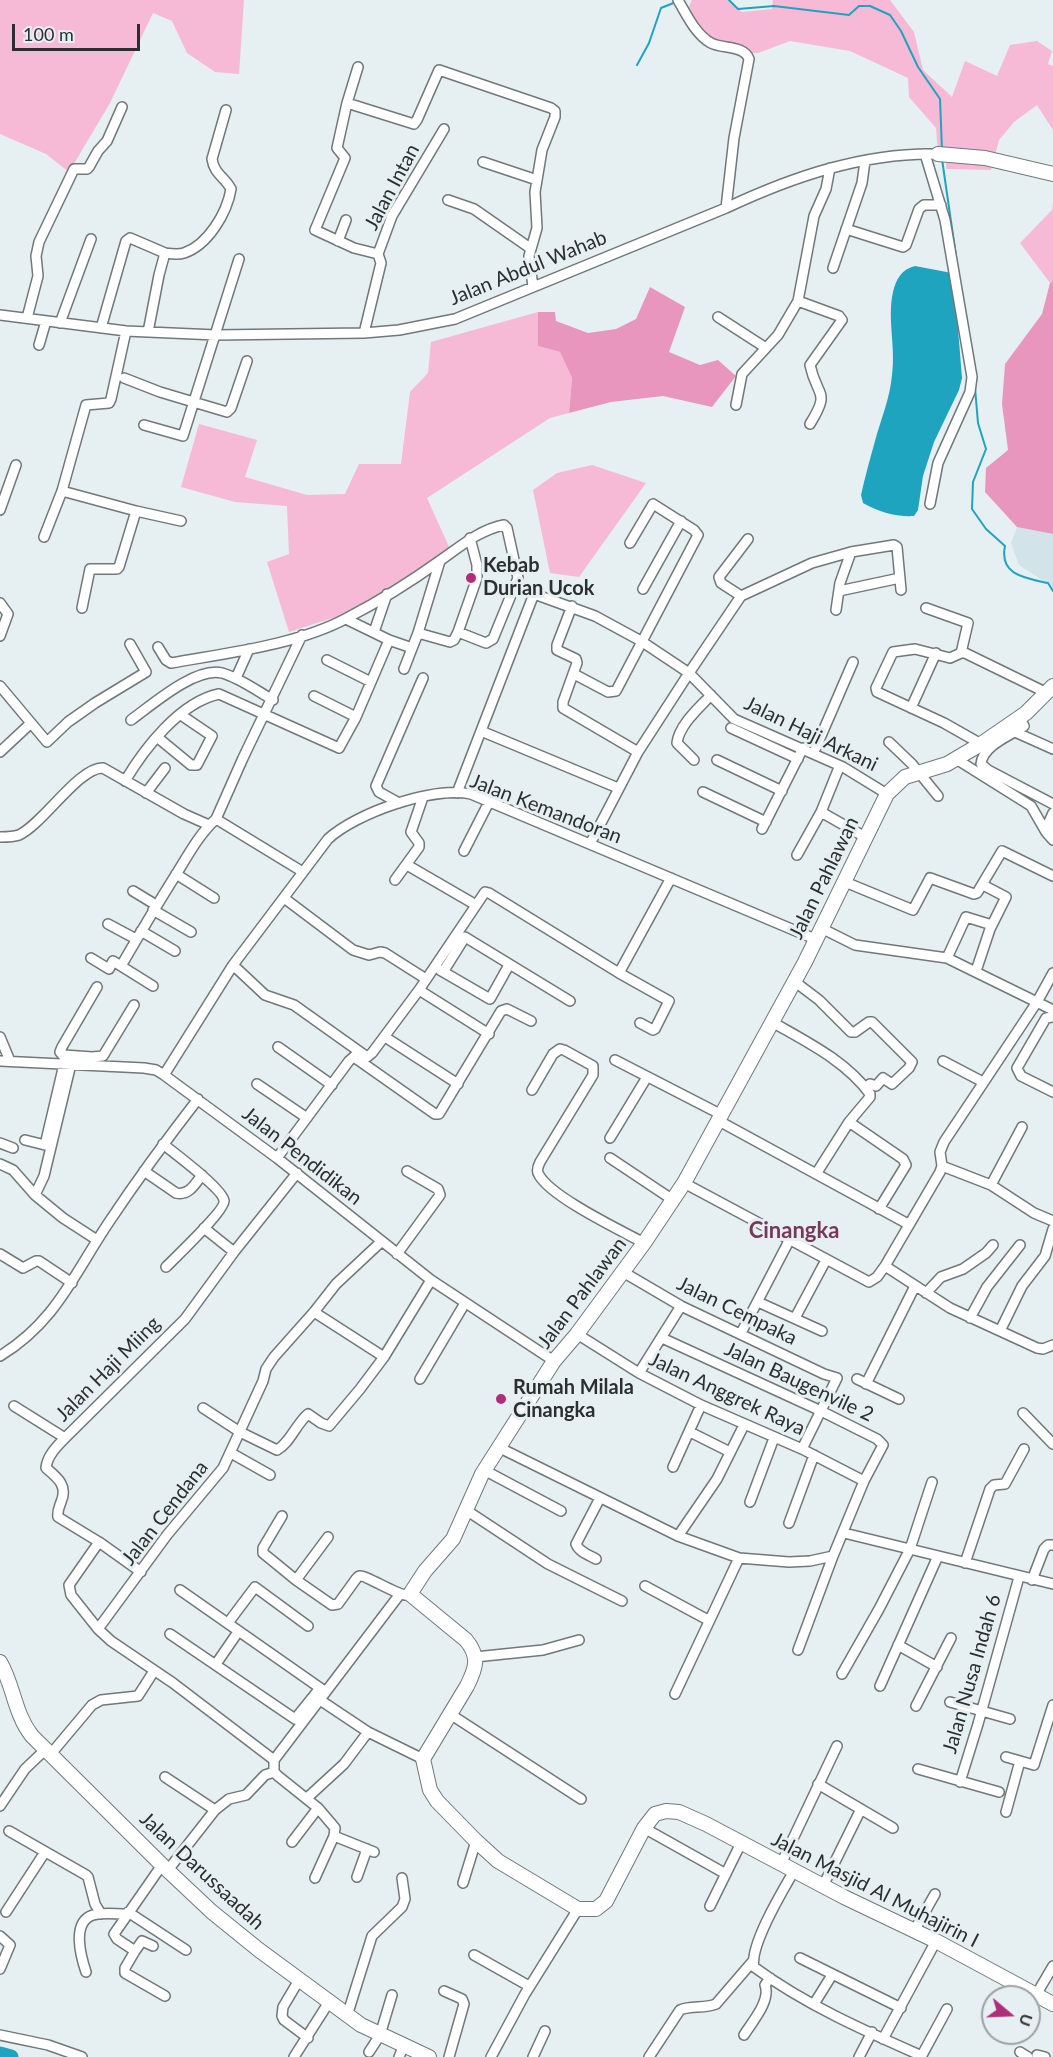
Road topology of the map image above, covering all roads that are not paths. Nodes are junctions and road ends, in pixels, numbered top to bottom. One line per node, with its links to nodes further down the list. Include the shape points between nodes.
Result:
1 (680, 2): 15 (street, via 707,41 743,51 749,59)
2 (358, 67): 3 (street)
3 (347, 103): 12 (street, via 414,124 439,70 551,108 555,117); 19 (street, via 337,148 345,158 315,230)
4 (123, 107): 29 (street, via 89,167 74,169 43,232 36,256 38,276)
5 (226, 110): 21 (street, via 212,159 216,173 231,189 227,202 202,242 182,254)
6 (444, 129): 22 (street, Jalan Intan, via 392,216)
7 (937, 154): 8 (street, Jalan Abdul Wahab); 11 (street, Jalan Abdul Wahab, via 985,158); 14 (street)
8 (865, 161): 10 (street, Jalan Abdul Wahab); 17 (street, via 862,183)
9 (483, 162): 12 (street)
10 (830, 168): 15 (street, Jalan Abdul Wahab); 26 (street, via 814,216)
11 (1053, 174)
12 (537, 180): 20 (street, via 537,228)
13 (448, 200): 20 (street, via 474,209)
14 (941, 206): 17 (street, via 919,208 903,247); 47 (street, via 972,376 970,392 938,463)
15 (726, 208): 25 (street, Jalan Abdul Wahab)
16 (346, 220): 19 (street)
17 (846, 229): 24 (street)
18 (91, 239): 31 (street)
19 (338, 241): 22 (street)
20 (530, 248): 25 (street)
21 (165, 254): 32 (street, via 130,238 126,241); 34 (street)
22 (378, 254): 35 (street, Jalan Intan, via 381,263)
23 (239, 259): 36 (street)
24 (833, 268)
25 (533, 287): 35 (street, Jalan Abdul Wahab, via 455,319)
26 (798, 301): 38 (street); 43 (street, via 842,320 810,365 822,402)
27 (0, 315): 29 (street, Jalan Abdul Wahab)
28 (718, 317): 38 (street)
29 (27, 318): 30 (street, Jalan Abdul Wahab)
30 (46, 321): 31 (street, Jalan Abdul Wahab); 37 (street)
31 (60, 323): 32 (street, Jalan Abdul Wahab)
32 (101, 328): 33 (street, Jalan Abdul Wahab)
33 (126, 331): 34 (street, Jalan Abdul Wahab); 46 (street, via 109,404 86,405)
34 (148, 332): 36 (street, Jalan Abdul Wahab)
35 (364, 333): 36 (street, Jalan Abdul Wahab)
36 (216, 335): 41 (street)
37 (39, 345)
38 (766, 348): 42 (street, via 742,374)
39 (247, 361): 41 (street, via 229,411)
40 (124, 378): 41 (street)
41 (194, 402): 44 (street, via 182,437)
42 (736, 405)
43 (810, 424)
44 (144, 425)
45 (16, 465): 48 (street)
46 (62, 491): 49 (street); 52 (street)
47 (930, 504)
48 (0, 510)
49 (136, 511): 50 (street); 66 (street, via 119,567 90,568)
50 (181, 521)
51 (681, 521): 55 (street, via 653,504); 59 (street); 76 (street, via 698,537)
52 (44, 537)
53 (470, 538): 57 (street); 71 (street, via 477,578); 71 (street, via 506,526 518,578 493,639 486,643)
54 (748, 539): 63 (street, via 718,577)
55 (630, 543)
56 (851, 552): 58 (street, via 896,545); 61 (street); 63 (street, via 812,563)
57 (440, 561): 62 (street); 72 (street)
58 (900, 578): 60 (street); 61 (street)
59 (643, 589)
60 (901, 590)
61 (838, 591): 68 (street)
62 (387, 594): 69 (street); 70 (street)
63 (741, 596): 87 (street)
64 (0, 603): 73 (street, via 8,614)
65 (572, 606): 76 (street, Jalan Haji Arkani); 88 (street, via 557,650 576,659); 106 (street, Jalan Haji Arkani, via 534,595)
66 (82, 608)
67 (926, 608): 82 (street, via 968,623)
68 (836, 610)
69 (346, 619): 70 (street); 74 (street)
70 (374, 632): 75 (street)
71 (458, 632): 72 (street, via 450,642)
72 (418, 633): 79 (street)
73 (0, 636)
74 (303, 636): 80 (street); 97 (street)
75 (390, 640): 79 (street); 92 (street)
76 (641, 641): 87 (street, Jalan Haji Arkani); 88 (street, via 614,692)
77 (130, 644): 103 (street, via 146,672 95,703 46,742)
78 (158, 647): 84 (street, via 171,663)
79 (412, 648): 86 (street)
80 (249, 649): 84 (street); 89 (street)
81 (936, 653): 82 (street, via 950,658); 98 (street); 98 (street, via 915,649 895,652 888,662 876,690)
82 (961, 653): 94 (street)
83 (327, 660): 92 (street)
84 (181, 661): 91 (street)
85 (853, 662): 114 (street)
86 (404, 669)
87 (689, 673): 95 (street, Jalan Haji Arkani); 113 (street)
88 (574, 674): 113 (street, via 563,708)
89 (236, 678): 91 (street, via 216,673); 97 (street)
90 (423, 678): 132 (street, via 376,786 378,792)
91 (186, 680): 102 (street)
92 (371, 682): 101 (street)
93 (0, 686): 103 (street)
94 (1050, 689): 104 (street, Jalan Pahlawan)
95 (711, 695): 110 (street, Jalan Haji Arkani, via 742,724); 117 (street, via 676,740)
96 (314, 696): 101 (street)
97 (273, 700): 100 (street)
98 (911, 708): 109 (street)
99 (181, 714): 100 (street, via 219,694); 107 (street); 107 (street, via 216,739 197,765)
100 (264, 715): 101 (street, via 336,748 342,746); 136 (street)
101 (356, 717)
102 (131, 720)
103 (30, 724): 112 (street)
104 (1017, 725): 109 (street, Jalan Pahlawan); 111 (street); 133 (street, via 982,756 981,764)
105 (731, 728): 115 (street)
106 (481, 731): 123 (street); 126 (street, Jalan Haji Arkani)
107 (157, 737): 122 (street)
108 (889, 742): 121 (street)
109 (981, 744): 116 (street, Jalan Pahlawan)
110 (803, 748): 114 (street, Jalan Haji Arkani); 115 (street)
111 (1053, 749)
112 (0, 752)
113 (638, 752): 123 (street)
114 (814, 752): 128 (street, Jalan Haji Arkani, via 855,772)
115 (798, 759): 124 (street)
116 (956, 759): 121 (street, Jalan Pahlawan); 140 (street, via 1031,806)
117 (694, 760)
118 (717, 760): 124 (street)
119 (165, 768): 127 (street)
120 (838, 770): 134 (street)
121 (918, 772): 128 (street, Jalan Pahlawan, via 900,780); 129 (street)
122 (125, 781): 127 (street); 138 (street, via 103,768 93,770 24,831)
123 (618, 788): 141 (street)
124 (782, 791): 125 (street, via 764,826)
125 (703, 792)
126 (457, 793): 130 (street, Jalan Kemandoran); 131 (street, Jalan Kemandoran)
127 (146, 794): 136 (street, via 184,814)
128 (887, 794): 139 (street, Jalan Pahlawan)
129 (938, 796)
130 (423, 797): 132 (street, Jalan Kemandoran); 144 (street, via 411,832 419,845)
131 (489, 801): 141 (street, Jalan Kemandoran); 142 (street)
132 (399, 803): 145 (street, Jalan Kemandoran, via 337,831)
133 (1053, 804)
134 (821, 812): 139 (street); 143 (street)
135 (1053, 813): 137 (street, via 1048,824)
136 (213, 822): 145 (street); 146 (street)
137 (1053, 829)
138 (0, 837)
139 (865, 837): 150 (street, Jalan Pahlawan)
140 (1053, 840)
141 (590, 844): 148 (street, Jalan Kemandoran)
142 (464, 851)
143 (797, 855)
144 (407, 865): 149 (street); 155 (street)
145 (303, 872): 154 (street, Jalan Kemandoran)
146 (176, 874): 153 (street); 156 (street)
147 (1053, 876): 151 (street, via 1002,851)
148 (671, 878): 160 (street, Jalan Kemandoran); 170 (street)
149 (395, 880)
150 (844, 882): 151 (street, via 913,910 930,878 975,894); 160 (street, Jalan Pahlawan)
151 (983, 885): 158 (street, via 1006,897)
152 (133, 891): 156 (street)
153 (214, 898)
154 (284, 898): 166 (street, Jalan Kemandoran); 172 (street, via 353,950 369,955 385,953)
155 (476, 905): 168 (street); 170 (street, via 489,892)
156 (154, 908): 159 (street); 161 (street)
157 (108, 924): 161 (street)
158 (992, 925): 164 (street, via 966,917); 169 (street)
159 (191, 932)
160 (818, 934): 164 (street, Jalan Kemandoran, via 855,945); 173 (street, Jalan Pahlawan)
161 (139, 935): 162 (street); 167 (street)
162 (175, 951)
163 (91, 958): 167 (street, via 109,969 113,961)
164 (948, 958): 169 (street, Jalan Kemandoran)
165 (509, 964): 168 (street, via 465,937); 168 (street, via 490,999); 177 (street)
166 (233, 965): 189 (street, via 265,995 294,1005); 195 (street, Jalan Kemandoran)
167 (121, 966): 174 (street)
168 (439, 969): 172 (street)
169 (976, 971): 178 (street, Jalan Kemandoran)
170 (619, 973): 184 (street, via 669,1001 654,1029)
171 (1053, 973): 178 (street)
172 (426, 979): 176 (street)
173 (794, 981): 183 (street, Jalan Pahlawan); 201 (street, via 851,1032 872,1022 912,1062 892,1084 883,1078 876,1086 870,1084)
174 (153, 986)
175 (97, 987): 193 (street, via 60,1052)
176 (419, 990): 185 (street); 187 (street)
177 (570, 1001)
178 (1037, 1002): 180 (street, Jalan Kemandoran); 197 (street)
179 (134, 1005): 193 (street, via 103,1056)
180 (1053, 1010)
181 (1053, 1017): 202 (street, via 1046,1018 1017,1068 1020,1076)
182 (531, 1021): 185 (street, via 507,1009 501,1011)
183 (772, 1022): 201 (street, via 837,1061); 206 (street, Jalan Pahlawan)
184 (640, 1023)
185 (489, 1034): 199 (street)
186 (0, 1037): 194 (street)
187 (385, 1037): 189 (street, via 369,1056); 199 (street)
188 (278, 1047): 200 (street)
189 (356, 1054): 199 (street, via 435,1114 439,1114); 200 (street)
190 (615, 1060): 196 (street)
191 (0, 1061): 194 (street, Jalan Pendidikan)
192 (943, 1061): 197 (street)
193 (67, 1062): 194 (street, Jalan Pendidikan); 195 (street, Jalan Pendidikan, via 144,1068); 210 (street, via 45,1145); 225 (street, via 44,1176)
194 (17, 1063)
195 (164, 1075): 204 (street, Jalan Pendidikan)
196 (647, 1077): 206 (street); 209 (street)
197 (983, 1082): 217 (street, via 944,1142 940,1152)
198 (257, 1084): 205 (street)
199 (458, 1084)
200 (332, 1085): 205 (street)
201 (866, 1088): 207 (street, via 870,1097)
202 (1052, 1088)
203 (532, 1090): 235 (street, via 560,1049 593,1066 593,1075 537,1170 567,1199)
204 (198, 1099): 212 (street); 214 (street, Jalan Pendidikan)
205 (307, 1118): 214 (street)
206 (721, 1118): 221 (street); 223 (street, Jalan Pahlawan)
207 (849, 1122): 221 (street); 227 (street, via 906,1161)
208 (1022, 1127): 224 (street)
209 (610, 1138)
210 (25, 1140)
211 (0, 1143): 213 (street)
212 (163, 1144): 218 (street); 222 (street)
213 (13, 1148)
214 (277, 1158): 220 (street, Jalan Pendidikan)
215 (610, 1158): 226 (street)
216 (0, 1164): 225 (street, via 13,1170)
217 (942, 1166): 224 (street); 229 (street)
218 (144, 1171): 222 (street, via 182,1194); 233 (street)
219 (407, 1171): 240 (street, via 438,1189 440,1195)
220 (297, 1173): 234 (street, Jalan Pendidikan); 238 (street, Jalan Haji Miing)
221 (816, 1174): 227 (street)
222 (202, 1175): 230 (street, via 225,1200)
223 (684, 1183): 226 (street, Jalan Pahlawan); 232 (street)
224 (991, 1185): 228 (street)
225 (35, 1195): 233 (street)
226 (673, 1200): 235 (street, Jalan Pahlawan)
227 (879, 1209): 229 (street)
228 (1053, 1221)
229 (908, 1224): 243 (street)
230 (204, 1228): 238 (street); 244 (street)
231 (1053, 1229): 241 (street)
232 (790, 1239): 242 (street); 250 (street)
233 (97, 1240): 247 (street)
234 (382, 1240): 240 (street, Jalan Pendidikan); 253 (street, Jalan Cendana, via 336,1284)
235 (644, 1243): 245 (street, Jalan Pahlawan)
236 (993, 1245): 249 (street, via 963,1269 940,1276)
237 (1020, 1245): 255 (street, via 987,1287)
238 (234, 1252): 278 (street, Jalan Haji Miing, via 185,1319)
239 (0, 1254): 247 (street, via 22,1268 39,1261)
240 (397, 1254): 246 (street, Jalan Pendidikan)
241 (1049, 1257): 257 (street, via 1022,1286)
242 (826, 1260): 243 (street, via 869,1282); 254 (street)
243 (885, 1266): 248 (street)
244 (166, 1267)
245 (623, 1272): 252 (street, Jalan Cempaka); 259 (street, Jalan Pahlawan)
246 (431, 1280): 251 (street, Jalan Pendidikan); 263 (street)
247 (72, 1282): 262 (street, via 42,1324)
248 (915, 1286): 249 (street); 268 (street)
249 (926, 1293): 255 (street)
250 (758, 1302): 254 (street); 258 (street)
251 (465, 1303): 264 (street, Jalan Pendidikan); 266 (street)
252 (681, 1306): 258 (street, Jalan Cempaka); 260 (street)
253 (314, 1312): 263 (street); 276 (street, Jalan Cendana, via 266,1369)
254 (795, 1318): 256 (street)
255 (970, 1318): 257 (street)
256 (822, 1331)
257 (1000, 1332): 261 (street, via 1037,1348)
258 (741, 1333): 273 (street, Jalan Cempaka, via 837,1378)
259 (577, 1334): 264 (street, Jalan Pahlawan); 265 (street, Jalan Anggrek Raya)
260 (662, 1338): 265 (street); 273 (street, Jalan Baugenvile 2)
261 (1053, 1345)
262 (0, 1356)
263 (384, 1357): 276 (street, via 329,1426 308,1414 276,1450)
264 (554, 1361): 281 (street, Jalan Pahlawan)
265 (639, 1373): 270 (street, Jalan Anggrek Raya)
266 (420, 1379)
267 (857, 1379): 268 (street)
268 (866, 1384): 269 (street)
269 (899, 1399)
270 (700, 1405): 275 (street, Jalan Anggrek Raya); 277 (street)
271 (14, 1406): 278 (street)
272 (203, 1408): 276 (street)
273 (821, 1411): 282 (street); 290 (street, Jalan Baugenvile 2, via 883,1444)
274 (1023, 1413): 280 (street)
275 (744, 1425): 279 (street, Jalan Anggrek Raya); 284 (street)
276 (240, 1432): 285 (street, Jalan Cendana)
277 (690, 1432): 284 (street); 287 (street)
278 (65, 1438): 301 (street, Jalan Haji Miing, via 46,1462 46,1468 60,1479 64,1489 57,1515)
279 (774, 1438): 282 (street, Jalan Anggrek Raya); 293 (street)
280 (1053, 1444)
281 (498, 1447): 288 (street, Jalan Pahlawan); 292 (street)
282 (802, 1449): 286 (street, Jalan Anggrek Raya)
283 (1024, 1449): 308 (street, via 1005,1484 990,1489)
284 (730, 1452): 299 (street, via 717,1479)
285 (231, 1453): 289 (street); 309 (street, Jalan Cendana)
286 (814, 1455): 290 (street, Jalan Anggrek Raya); 297 (street)
287 (673, 1467)
288 (484, 1470): 294 (street, Jalan Pahlawan); 295 (street)
289 (270, 1475)
290 (864, 1482): 298 (street)
291 (932, 1482): 303 (street)
292 (600, 1498): 299 (street); 307 (street, via 576,1544)
293 (750, 1502)
294 (466, 1510): 316 (street, Jalan Pahlawan, via 453,1539); 317 (street, via 548,1564)
295 (561, 1511)
296 (282, 1516): 312 (street, via 262,1551)
297 (789, 1523)
298 (844, 1533): 303 (street); 304 (street)
299 (678, 1536): 306 (street)
300 (328, 1537): 312 (street)
301 (99, 1542): 309 (street, Jalan Haji Miing); 321 (street, via 69,1585 71,1595)
302 (1053, 1545): 311 (street, via 1044,1549)
303 (910, 1549): 305 (street); 333 (street)
304 (833, 1556): 306 (street, via 789,1562); 327 (street)
305 (938, 1556): 308 (street); 326 (street)
306 (739, 1558): 318 (street)
307 (596, 1559)
308 (965, 1563): 310 (street)
309 (141, 1572): 321 (street, Jalan Cendana)
310 (1019, 1577): 311 (street); 340 (street, Jalan Nusa Indah 6)
311 (1032, 1580): 313 (street)
312 (296, 1581): 316 (street, via 332,1605 338,1604 360,1576)
313 (1053, 1584)
314 (645, 1586): 318 (street)
315 (180, 1590): 319 (street)
316 (405, 1594): 328 (street, via 466,1640); 335 (street)
317 (622, 1601)
318 (708, 1620): 336 (street)
319 (228, 1623): 320 (street, via 255,1587); 322 (street)
320 (308, 1626)
321 (98, 1629): 332 (street)
322 (238, 1632): 330 (street); 335 (street)
323 (170, 1634): 330 (street)
324 (951, 1638): 331 (street)
325 (579, 1640): 328 (street, via 543,1650)
326 (898, 1645): 331 (street); 334 (street)
327 (798, 1650)
328 (476, 1657): 341 (street, via 473,1674)
329 (0, 1662): 345 (street, Jalan Darussaadah, via 24,1725)
330 (216, 1664): 335 (street, via 295,1719)
331 (937, 1667): 339 (street)
332 (154, 1671): 345 (street, via 138,1696 101,1700 92,1705); 347 (street)
333 (842, 1674)
334 (880, 1686)
335 (322, 1694): 343 (street); 347 (street)
336 (675, 1694)
337 (950, 1702): 340 (street)
338 (1053, 1705): 349 (street, via 1034,1765)
339 (916, 1706)
340 (982, 1711): 342 (street); 353 (street, Jalan Nusa Indah 6)
341 (450, 1714): 348 (street); 357 (street)
342 (1011, 1719)
343 (368, 1732): 348 (street); 356 (street, via 344,1764)
344 (837, 1746): 354 (street)
345 (47, 1752): 358 (street, via 25,1769); 372 (street, Jalan Darussaadah)
346 (1006, 1757): 349 (street)
347 (274, 1760): 351 (street)
348 (423, 1760): 367 (street, via 428,1784 437,1801)
349 (1020, 1761): 362 (street)
350 (918, 1769): 353 (street)
351 (274, 1772): 356 (street); 361 (street, via 265,1775 246,1795 229,1799)
352 (165, 1777): 361 (street)
353 (960, 1782): 355 (street)
354 (818, 1784): 360 (street); 371 (street)
355 (999, 1792)
356 (307, 1798): 359 (street)
357 (581, 1799)
358 (0, 1806)
359 (318, 1808): 366 (street, via 334,1824); 368 (street)
360 (861, 1809): 364 (street); 379 (street)
361 (215, 1810): 372 (street)
362 (1006, 1812)
363 (644, 1828): 369 (street, Jalan Masjid Al Muhajirin I, via 656,1814 679,1812); 374 (street); 382 (street, via 606,1901 596,1909)
364 (893, 1828)
365 (9, 1831): 370 (street)
366 (334, 1836): 375 (street, via 371,1851); 376 (street)
367 (476, 1841): 378 (street); 382 (street, via 512,1870)
368 (292, 1842)
369 (741, 1843): 371 (street, Jalan Masjid Al Muhajirin I); 374 (street)
370 (45, 1852): 383 (street); 385 (street, via 88,1877)
371 (781, 1864): 373 (street, Jalan Masjid Al Muhajirin I)
372 (165, 1867): 384 (street); 400 (street, Jalan Darussaadah, via 212,1912)
373 (794, 1871): 379 (street, Jalan Masjid Al Muhajirin I); 394 (street, via 777,1901)
374 (726, 1874): 381 (street)
375 (357, 1877)
376 (315, 1878)
377 (402, 1878): 411 (street, via 404,1902 372,1936)
378 (463, 1883)
379 (823, 1886): 386 (street, Jalan Masjid Al Muhajirin I)
380 (934, 1894): 386 (street)
381 (710, 1906)
382 (578, 1909): 402 (street)
383 (6, 1912)
384 (127, 1913): 385 (street); 390 (street); 391 (street, via 114,1936)
385 (100, 1914): 397 (street, via 90,1916 81,1925 80,1952)
386 (914, 1931): 388 (street, Jalan Masjid Al Muhajirin I)
387 (0, 1936): 396 (street, via 10,1945)
388 (936, 1941): 401 (street, Jalan Masjid Al Muhajirin I); 409 (street)
389 (153, 1946): 391 (street, via 142,1941)
390 (186, 1950)
391 (135, 1951): 406 (street, via 125,1973)
392 (474, 1955): 402 (street)
393 (800, 1959): 398 (street)
394 (753, 1961): 399 (street, via 754,1967); 428 (street, via 716,2004 680,2010)
395 (1053, 1966): 403 (street)
396 (0, 1969)
397 (86, 1972)
398 (832, 1975): 408 (street); 409 (street)
399 (770, 1978): 408 (street); 416 (street, via 765,1985 766,1995)
400 (299, 1980): 407 (street, Jalan Darussaadah); 417 (street, via 282,2016)
401 (1017, 1985)
402 (529, 1986): 426 (street)
403 (1041, 1986)
404 (444, 1991): 425 (street, via 464,2004)
405 (392, 1995): 415 (street)
406 (165, 1996)
407 (329, 2002): 411 (street, Jalan Darussaadah); 417 (street)
408 (814, 2004): 413 (street)
409 (901, 2008): 418 (street)
410 (947, 2009): 421 (street)
411 (347, 2016): 415 (street, Jalan Darussaadah)
412 (545, 2031): 427 (street)
413 (872, 2032): 418 (street); 429 (street)
414 (0, 2035): 422 (street)
415 (380, 2035): 419 (street, Jalan Darussaadah); 420 (street)
416 (744, 2035)
417 (308, 2038): 423 (street)
418 (884, 2039): 421 (street)
419 (401, 2051): 424 (street, Jalan Darussaadah)
420 (369, 2052)
421 (922, 2056)
422 (82, 2057)
423 (294, 2057)
424 (429, 2057)
425 (449, 2057)
426 (490, 2057)
427 (533, 2057)
428 (649, 2057)
429 (859, 2057)

